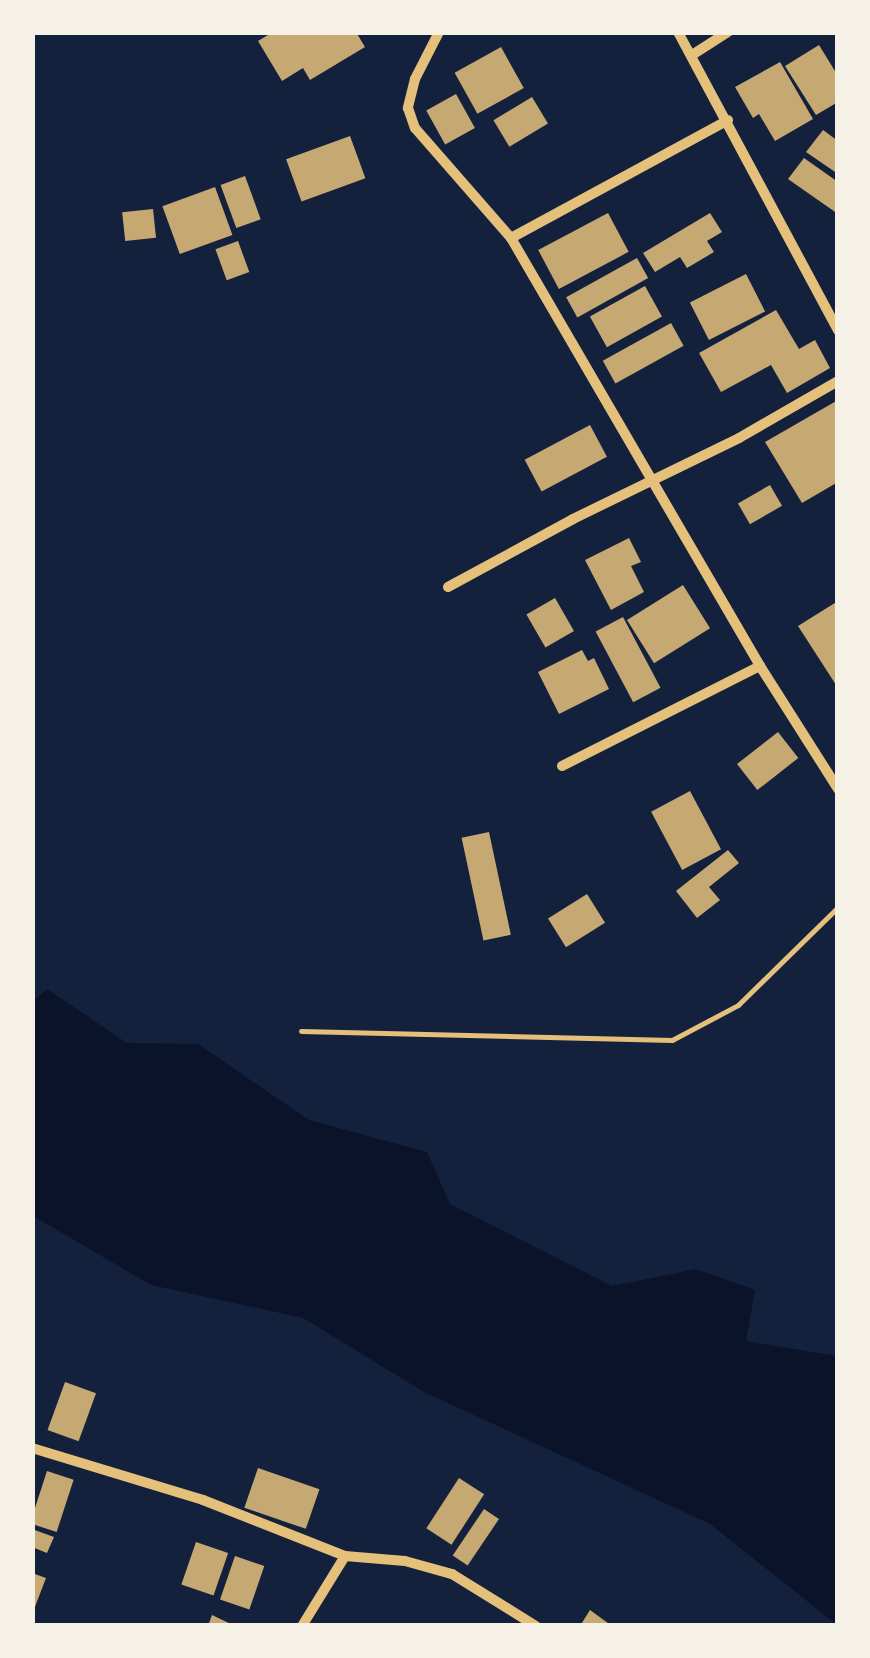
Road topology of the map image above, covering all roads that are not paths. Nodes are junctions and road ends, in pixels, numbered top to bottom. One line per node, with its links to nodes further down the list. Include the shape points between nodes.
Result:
1 (440, 32): 6 (street, via 408,108 415,128)
2 (678, 32): 4 (street)
3 (728, 32): 4 (street)
4 (692, 55): 5 (street)
5 (728, 120): 6 (street); 7 (street)
6 (511, 238): 9 (street)
7 (838, 331)
8 (838, 381): 9 (street)
9 (653, 479): 10 (street); 11 (street)
10 (448, 587)
11 (760, 666): 12 (street); 13 (street)
12 (562, 766)
13 (838, 789)
14 (32, 1448): 15 (street, via 204,1500)
15 (345, 1556): 16 (street); 17 (street, via 406,1560 452,1574)
16 (302, 1626)
17 (536, 1626)

